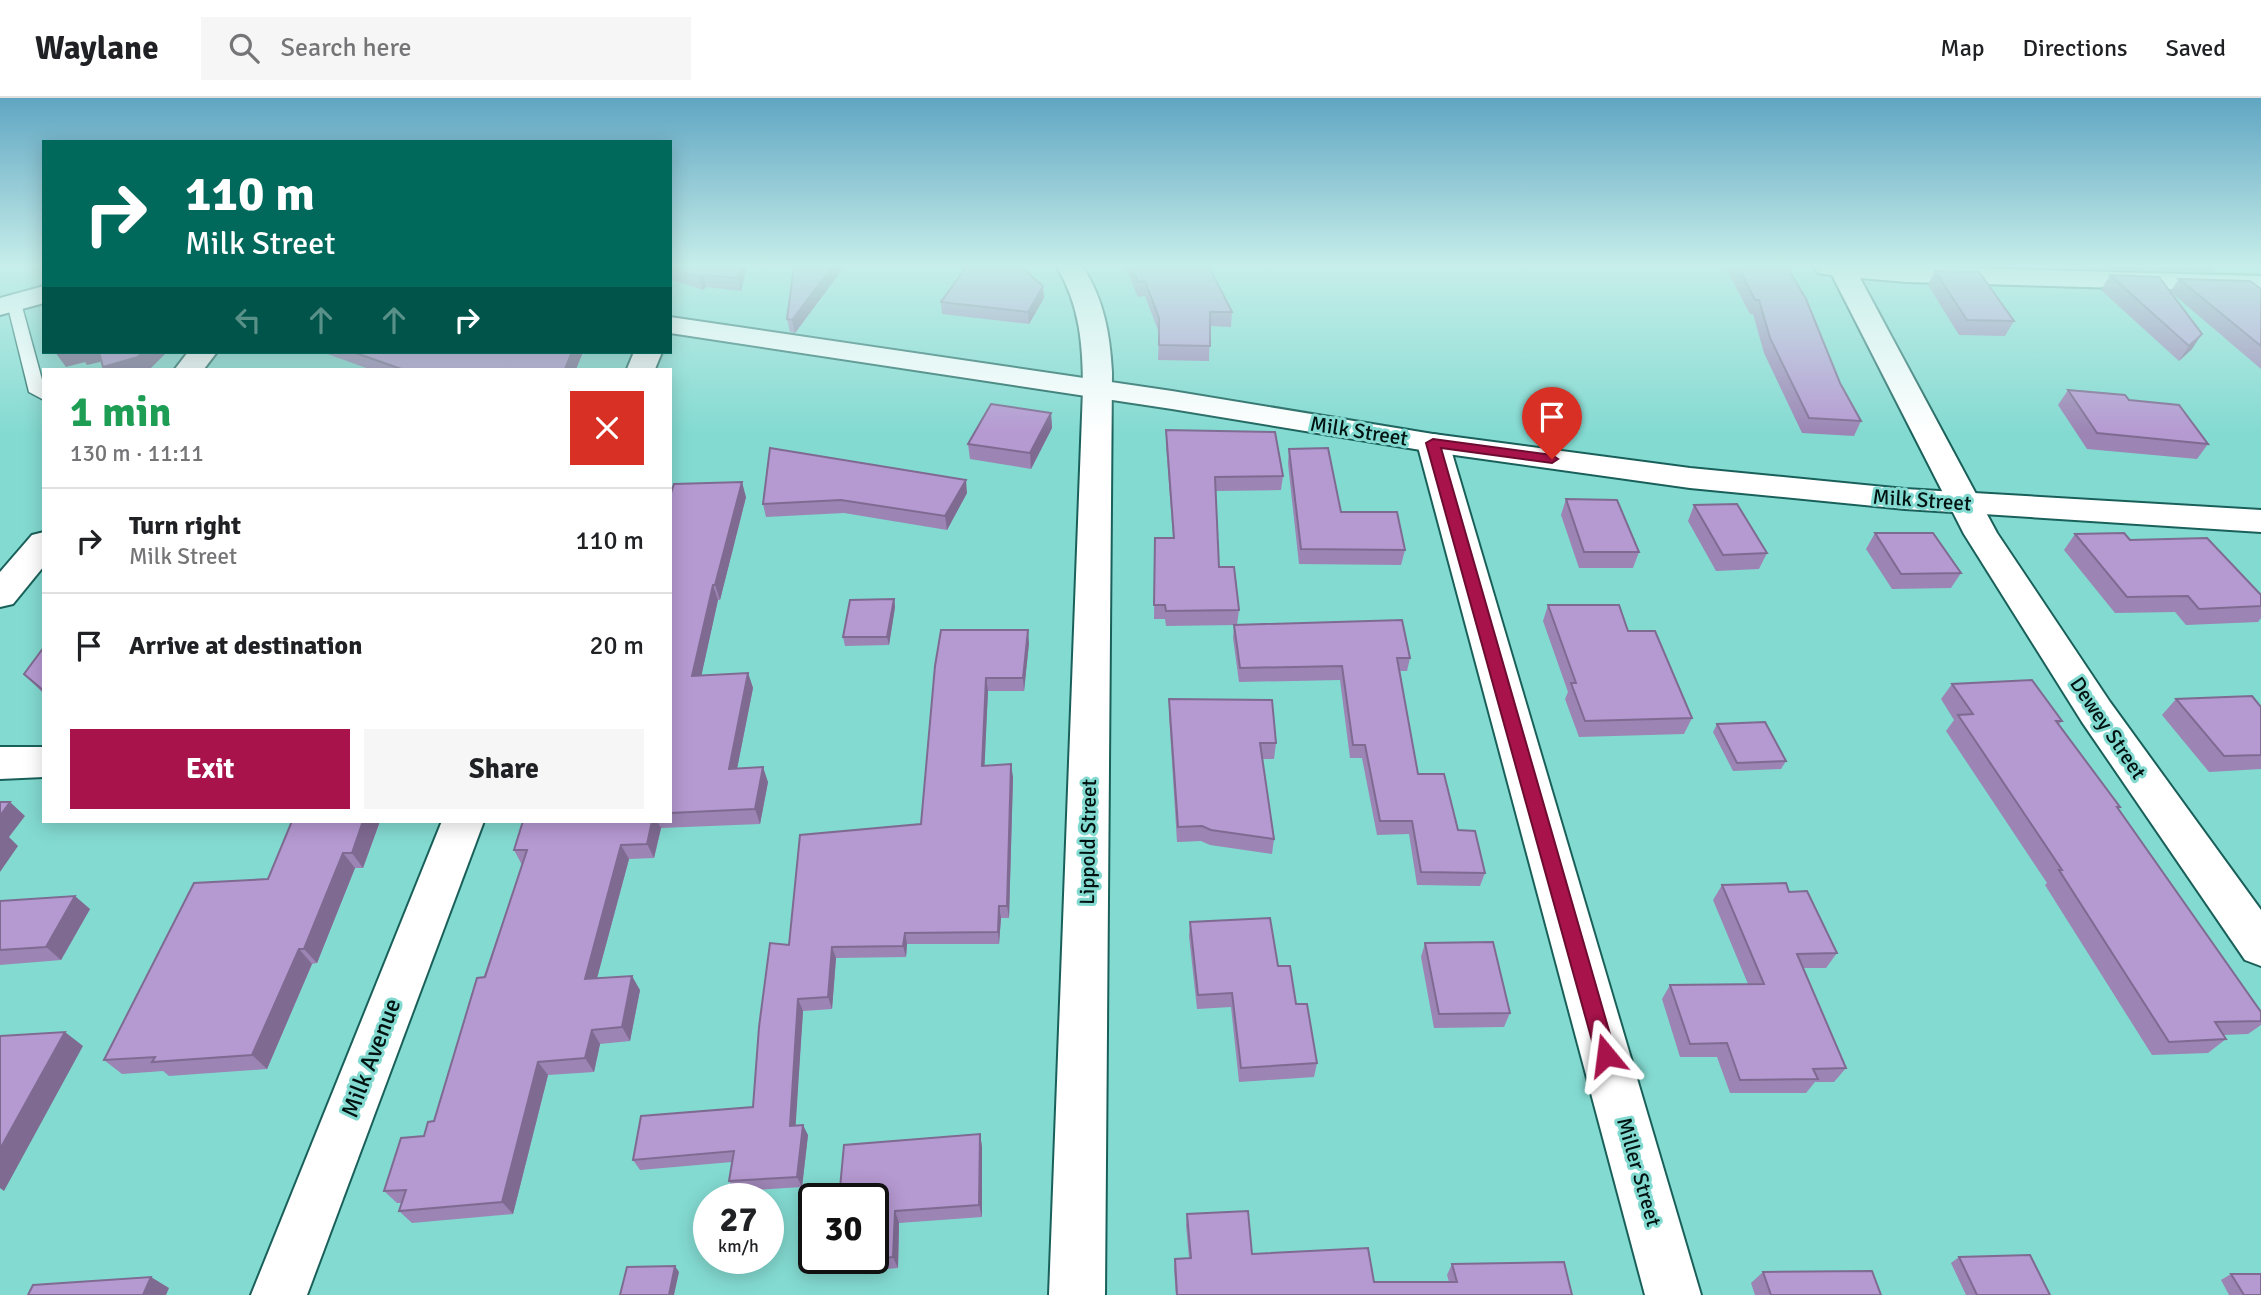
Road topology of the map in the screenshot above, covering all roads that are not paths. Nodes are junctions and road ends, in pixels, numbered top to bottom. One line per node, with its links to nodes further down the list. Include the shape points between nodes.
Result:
1 (13, 323): 8 (lane, via 37,392)
2 (1094, 323): 7 (street, Lippold Street)
3 (1867, 323): 10 (street, Dewey Street)
4 (672, 325): 7 (street, Milk Street)
5 (202, 354): 6 (street)
6 (190, 368)
7 (1098, 389): 9 (street, Milk Street); 19 (street, Lippold Street)
8 (42, 394)
9 (1433, 443): 10 (street, Milk Street, via 1690,478); 20 (street, Miller Street)
10 (1966, 504): 11 (street, Milk Street); 17 (street, Dewey Street, via 2041,629)
11 (2261, 521)
12 (42, 545): 13 (street)
13 (0, 596)
14 (42, 762): 15 (street)
15 (0, 763)
16 (462, 823): 18 (street, Milk Avenue)
17 (2261, 946)
18 (279, 1295)
19 (1077, 1295)
20 (1673, 1295)

